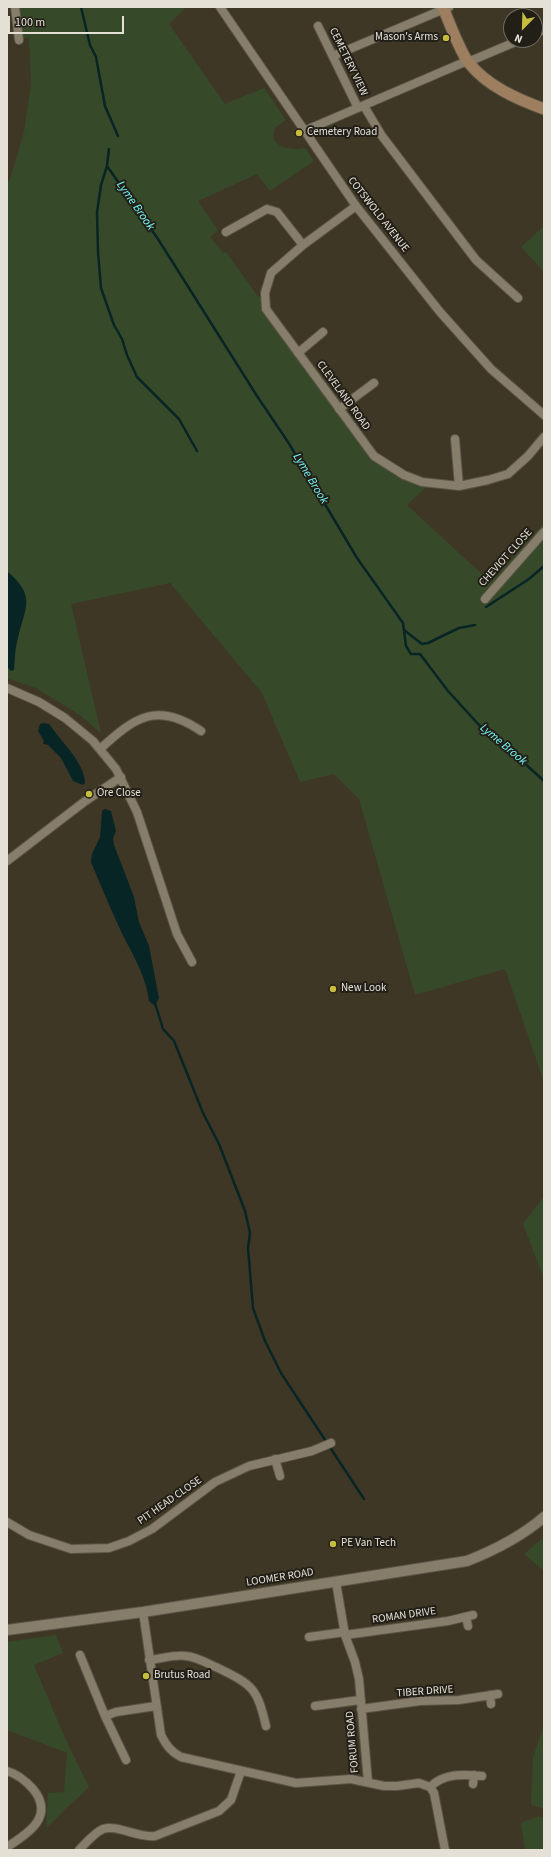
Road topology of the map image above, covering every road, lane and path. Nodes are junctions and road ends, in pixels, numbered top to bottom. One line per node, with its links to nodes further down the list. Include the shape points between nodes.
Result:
1 (15, 7): 5 (street)
2 (220, 7): 11 (street, COTSWOLD AVENUE)
3 (446, 8): 7 (street); 8 (main road)
4 (318, 26): 7 (street, CEMETERY VIEW)
5 (19, 40)
6 (503, 47): 8 (street)
7 (333, 56): 9 (street, CEMETERY VIEW)
8 (468, 62): 9 (street); 10 (main road, via 483,78 504,91)
9 (361, 107): 11 (street); 15 (street, CEMETERY VIEW, via 476,260)
10 (544, 109)
11 (304, 130): 12 (street, COTSWOLD AVENUE)
12 (356, 206): 14 (street, CLEVELAND ROAD); 20 (street, COTSWOLD AVENUE, via 440,312 491,369)
13 (226, 232): 14 (street, via 267,209 277,212)
14 (303, 245): 17 (street, CLEVELAND ROAD, via 271,273 265,293 266,309)
15 (518, 298)
16 (323, 332): 17 (street)
17 (298, 353): 19 (street, CLEVELAND ROAD)
18 (374, 383): 19 (street)
19 (339, 409): 23 (street, CLEVELAND ROAD, via 374,456 404,475 422,482)
20 (544, 415)
21 (544, 437): 23 (street, CLEVELAND ROAD, via 508,474)
22 (455, 439): 23 (street)
23 (459, 486)
24 (544, 532): 25 (street, CHEVIOT CLOSE)
25 (485, 599)
26 (7, 688): 28 (street, via 39,702 65,718)
27 (201, 731): 28 (street, via 169,715 148,716 128,724)
28 (100, 749): 29 (street)
29 (121, 777): 30 (street); 31 (street, via 137,812 177,934)
30 (7, 861)
31 (192, 962)
32 (332, 1443): 33 (street, PIT HEAD CLOSE, via 312,1451)
33 (275, 1458): 34 (street); 36 (street, PIT HEAD CLOSE, via 249,1466 215,1482 152,1529 109,1548 71,1549 29,1535)
34 (280, 1476)
35 (544, 1517): 37 (street, LOOMER ROAD, via 532,1528 499,1549 467,1561)
36 (7, 1522)
37 (336, 1582): 38 (street, LOOMER ROAD); 41 (street, FORUM ROAD)
38 (143, 1612): 40 (street, LOOMER ROAD); 44 (street)
39 (468, 1626): 41 (street, ROMAN DRIVE, via 470,1616)
40 (7, 1630)
41 (345, 1633): 42 (street); 46 (street, FORUM ROAD, via 359,1679)
42 (309, 1637)
43 (80, 1656): 50 (street)
44 (149, 1660): 47 (street); 51 (street, via 185,1655 245,1681 260,1701)
45 (493, 1698): 49 (street, TIBER DRIVE, via 420,1701)
46 (360, 1700): 48 (street, FORUM ROAD); 49 (street, FORUM ROAD)
47 (156, 1706): 50 (street); 54 (street, via 161,1735 174,1753 192,1761)
48 (315, 1706)
49 (361, 1709): 55 (street, FORUM ROAD)
50 (105, 1716): 52 (street)
51 (266, 1726)
52 (126, 1760)
53 (7, 1771): 58 (street, via 27,1783 39,1798 42,1812 35,1825)
54 (241, 1771): 55 (street, via 296,1783 335,1779); 59 (street, via 231,1800 219,1811 155,1836 137,1835 116,1828 102,1830)
55 (368, 1782): 57 (street, via 384,1786 419,1783)
56 (473, 1784): 57 (street, via 478,1776 446,1777)
57 (430, 1786): 60 (street, via 434,1793)
58 (7, 1847)
59 (78, 1850)
60 (445, 1850)

